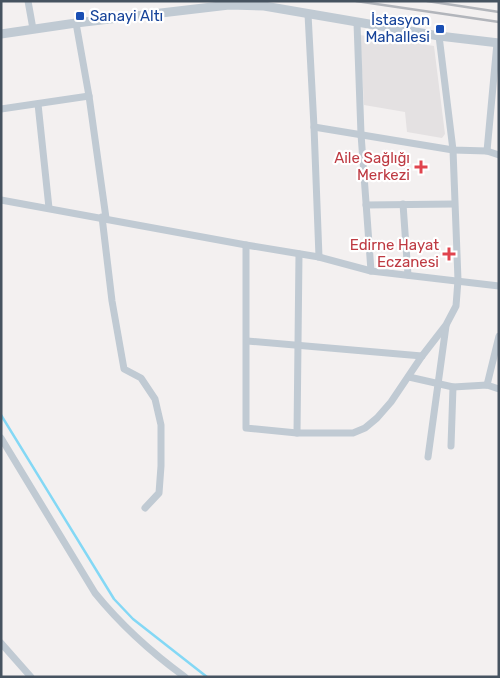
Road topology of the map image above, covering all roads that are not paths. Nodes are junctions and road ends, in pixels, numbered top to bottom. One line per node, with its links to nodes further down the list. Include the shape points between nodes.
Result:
1 (28, 1): 5 (street)
2 (308, 14): 3 (street, via 264,6 228,5); 4 (street); 12 (street)
3 (76, 23): 5 (street); 9 (street)
4 (357, 23): 7 (street); 13 (street)
5 (33, 29): 6 (street)
6 (1, 34)
7 (439, 36): 8 (street); 14 (street)
8 (498, 43): 15 (street)
9 (89, 96): 10 (street); 22 (street)
10 (38, 104): 11 (street); 21 (street)
11 (1, 108)
12 (314, 127): 13 (street); 25 (street)
13 (361, 134): 14 (street); 20 (street)
14 (453, 150): 15 (street); 19 (street)
15 (487, 151): 16 (street)
16 (499, 155)
17 (1, 200): 21 (street)
18 (404, 204): 19 (street); 20 (street); 27 (street)
19 (454, 204): 28 (street)
20 (366, 205): 26 (street)
21 (49, 208): 22 (street)
22 (104, 218): 23 (street); 44 (street, via 112,301 124,368 141,378 155,399 161,426 159,492)
23 (246, 245): 24 (street); 32 (street)
24 (299, 254): 25 (street); 33 (street)
25 (319, 257): 26 (street)
26 (371, 271): 27 (street)
27 (408, 275): 28 (street)
28 (458, 280): 29 (street); 30 (street, via 456,306)
29 (499, 286)
30 (446, 325): 34 (street); 36 (street)
31 (499, 336): 37 (street)
32 (247, 341): 33 (street); 40 (street, via 246,428)
33 (298, 345): 34 (street); 40 (street)
34 (422, 356): 35 (street)
35 (409, 377): 36 (street); 40 (street, via 391,402 365,428 353,433)
36 (438, 384): 38 (street); 43 (street)
37 (487, 385): 38 (street); 39 (street)
38 (453, 386): 42 (street)
39 (499, 389)
40 (297, 432)
41 (1, 438): 47 (street, via 95,593 112,615)
42 (451, 446)
43 (428, 457)
44 (145, 508)
45 (1, 643): 46 (street)
46 (31, 677)
47 (185, 677)

